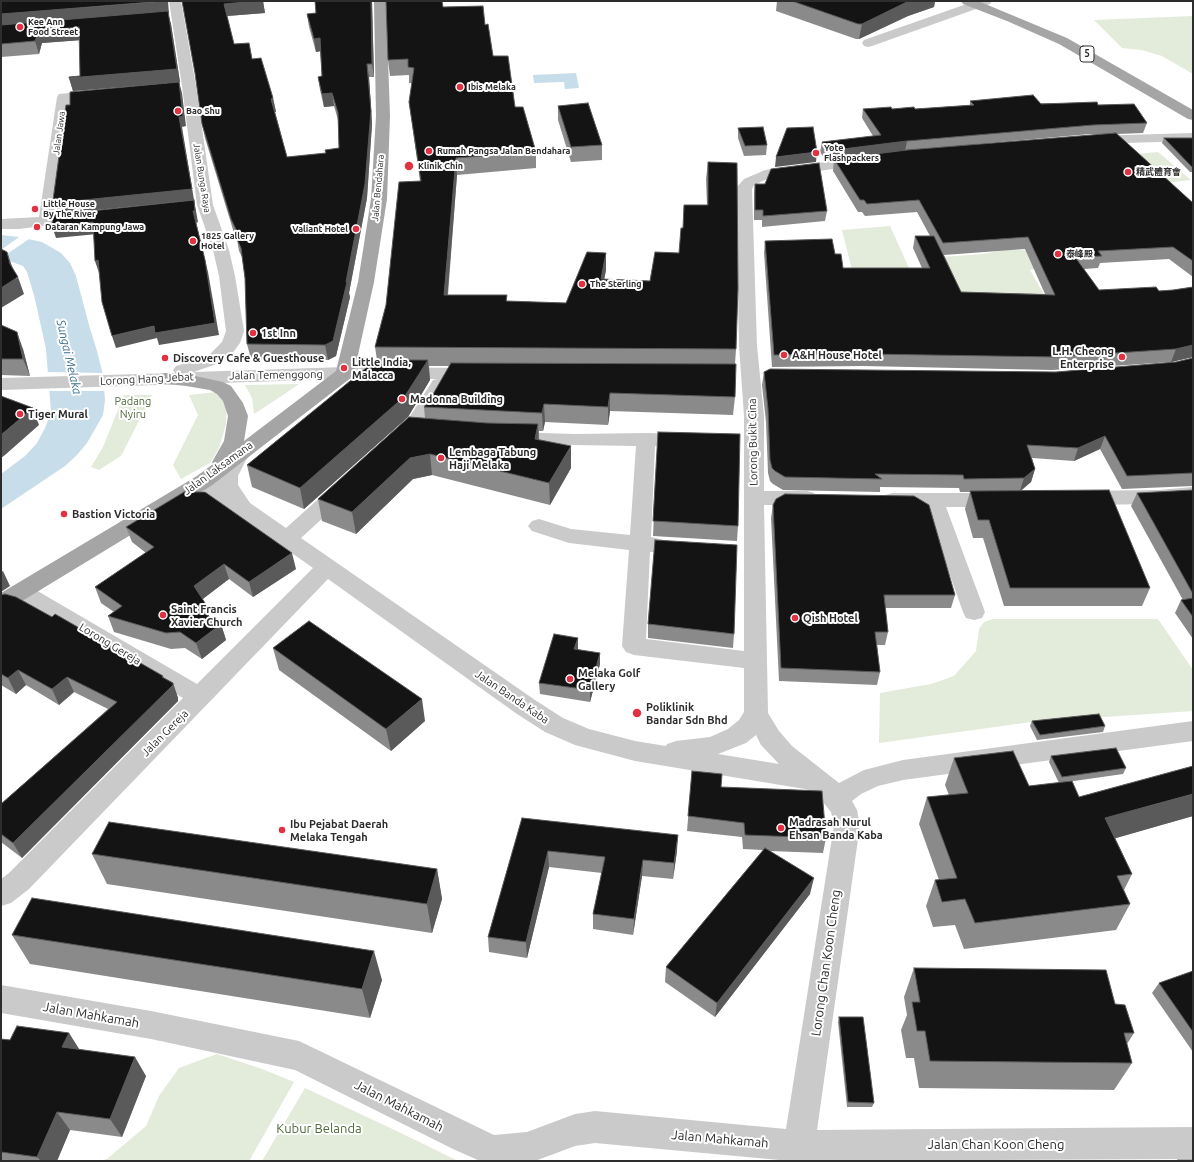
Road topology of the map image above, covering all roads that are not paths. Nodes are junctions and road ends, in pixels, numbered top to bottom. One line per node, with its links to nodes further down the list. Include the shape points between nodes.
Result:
1 (175, 1): 6 (street, Jalan Bunga Raya)
2 (380, 1): 23 (main road, Jalan Bendahara, via 383,116 379,199 366,282)
3 (992, 1): 9 (main road, 5)
4 (943, 3): 5 (street)
5 (972, 4): 8 (street); 13 (main road, 5, via 1063,41)
6 (177, 18): 7 (street); 10 (street, Jalan Bunga Raya)
7 (162, 20)
8 (868, 43)
9 (1098, 47)
10 (189, 86): 11 (street); 18 (street, Jalan Bunga Raya)
11 (174, 87)
12 (111, 93): 20 (street, Jalan Jawa, via 64,97)
13 (1193, 116)
14 (1193, 137): 15 (street)
15 (1082, 140)
16 (875, 159): 41 (street, Lorong Bukit Cina, via 777,172 757,177 744,188 751,375 747,441)
17 (189, 207): 18 (street)
18 (207, 211): 22 (street, Jalan Bunga Raya, via 221,250)
19 (78, 218): 20 (street)
20 (46, 221): 21 (street)
21 (1, 224)
22 (235, 331): 26 (street, Jalan Bunga Raya, via 239,357 244,363 253,369); 29 (street, via 225,351 203,364 159,376)
23 (345, 373): 24 (street, Jalan Temenggong); 26 (street, Jalan Temenggong); 36 (main road, Jalan Laksamana)
24 (446, 374): 25 (street, Jalan Temenggong); 31 (street, via 423,413)
25 (494, 374)
26 (278, 375): 27 (street, Jalan Temenggong)
27 (221, 376): 28 (street, Lorong Hang Jebat)
28 (165, 379): 29 (street, Lorong Hang Jebat); 39 (main road, via 216,386 224,390 234,403 238,416 234,441 226,458)
29 (125, 381): 30 (street, Lorong Hang Jebat)
30 (1, 384)
31 (406, 431): 32 (street); 37 (street)
32 (429, 432)
33 (489, 437): 34 (street)
34 (646, 439): 35 (street); 50 (street)
35 (708, 440)
36 (249, 445): 39 (main road, Jalan Laksamana); 47 (street, Jalan Banda Kaba, via 238,457 228,476 228,485)
37 (384, 452)
38 (355, 477): 49 (street)
39 (208, 478): 47 (street, Jalan Banda Kaba); 55 (main road, Jalan Laksamana)
40 (1193, 494): 44 (street)
41 (755, 498): 42 (street); 53 (street, Lorong Bukit Cina)
42 (825, 499)
43 (1014, 499): 46 (street)
44 (1061, 499)
45 (872, 500): 46 (street)
46 (934, 501): 57 (street)
47 (242, 507): 49 (street, Jalan Banda Kaba)
48 (539, 526): 50 (street, via 569,536)
49 (287, 539): 54 (street, Jalan Banda Kaba)
50 (641, 544): 51 (street); 58 (street, via 634,646)
51 (678, 546)
52 (731, 549): 53 (street)
53 (754, 551): 58 (street, Lorong Bukit Cina)
54 (326, 568): 59 (street, Jalan Gereja); 62 (street, Jalan Banda Kaba, via 554,725 584,738)
55 (21, 592): 56 (main road, Jalan Laksamana); 59 (street, Lorong Gereja)
56 (1, 603)
57 (974, 612)
58 (756, 661): 60 (street, Lorong Bukit Cina)
59 (200, 697): 64 (street, Jalan Gereja, via 19,881)
60 (756, 713): 62 (street, via 748,727 737,736 712,746 685,751); 63 (street, Lorong Bukit Cina, via 770,738 783,753)
61 (1190, 736): 63 (street, via 903,770 873,777 852,787)
62 (635, 751): 63 (street, Jalan Banda Kaba, via 807,779)
63 (832, 792): 67 (street, Lorong Chan Koon Cheng, via 844,810 847,825)
64 (1, 894)
65 (1, 999): 67 (street, Jalan Mahkamah, via 151,1025 299,1056 494,1151 528,1148 575,1130 595,1127)
66 (1193, 1144): 67 (street, Jalan Chan Koon Cheng)
67 (799, 1146)

